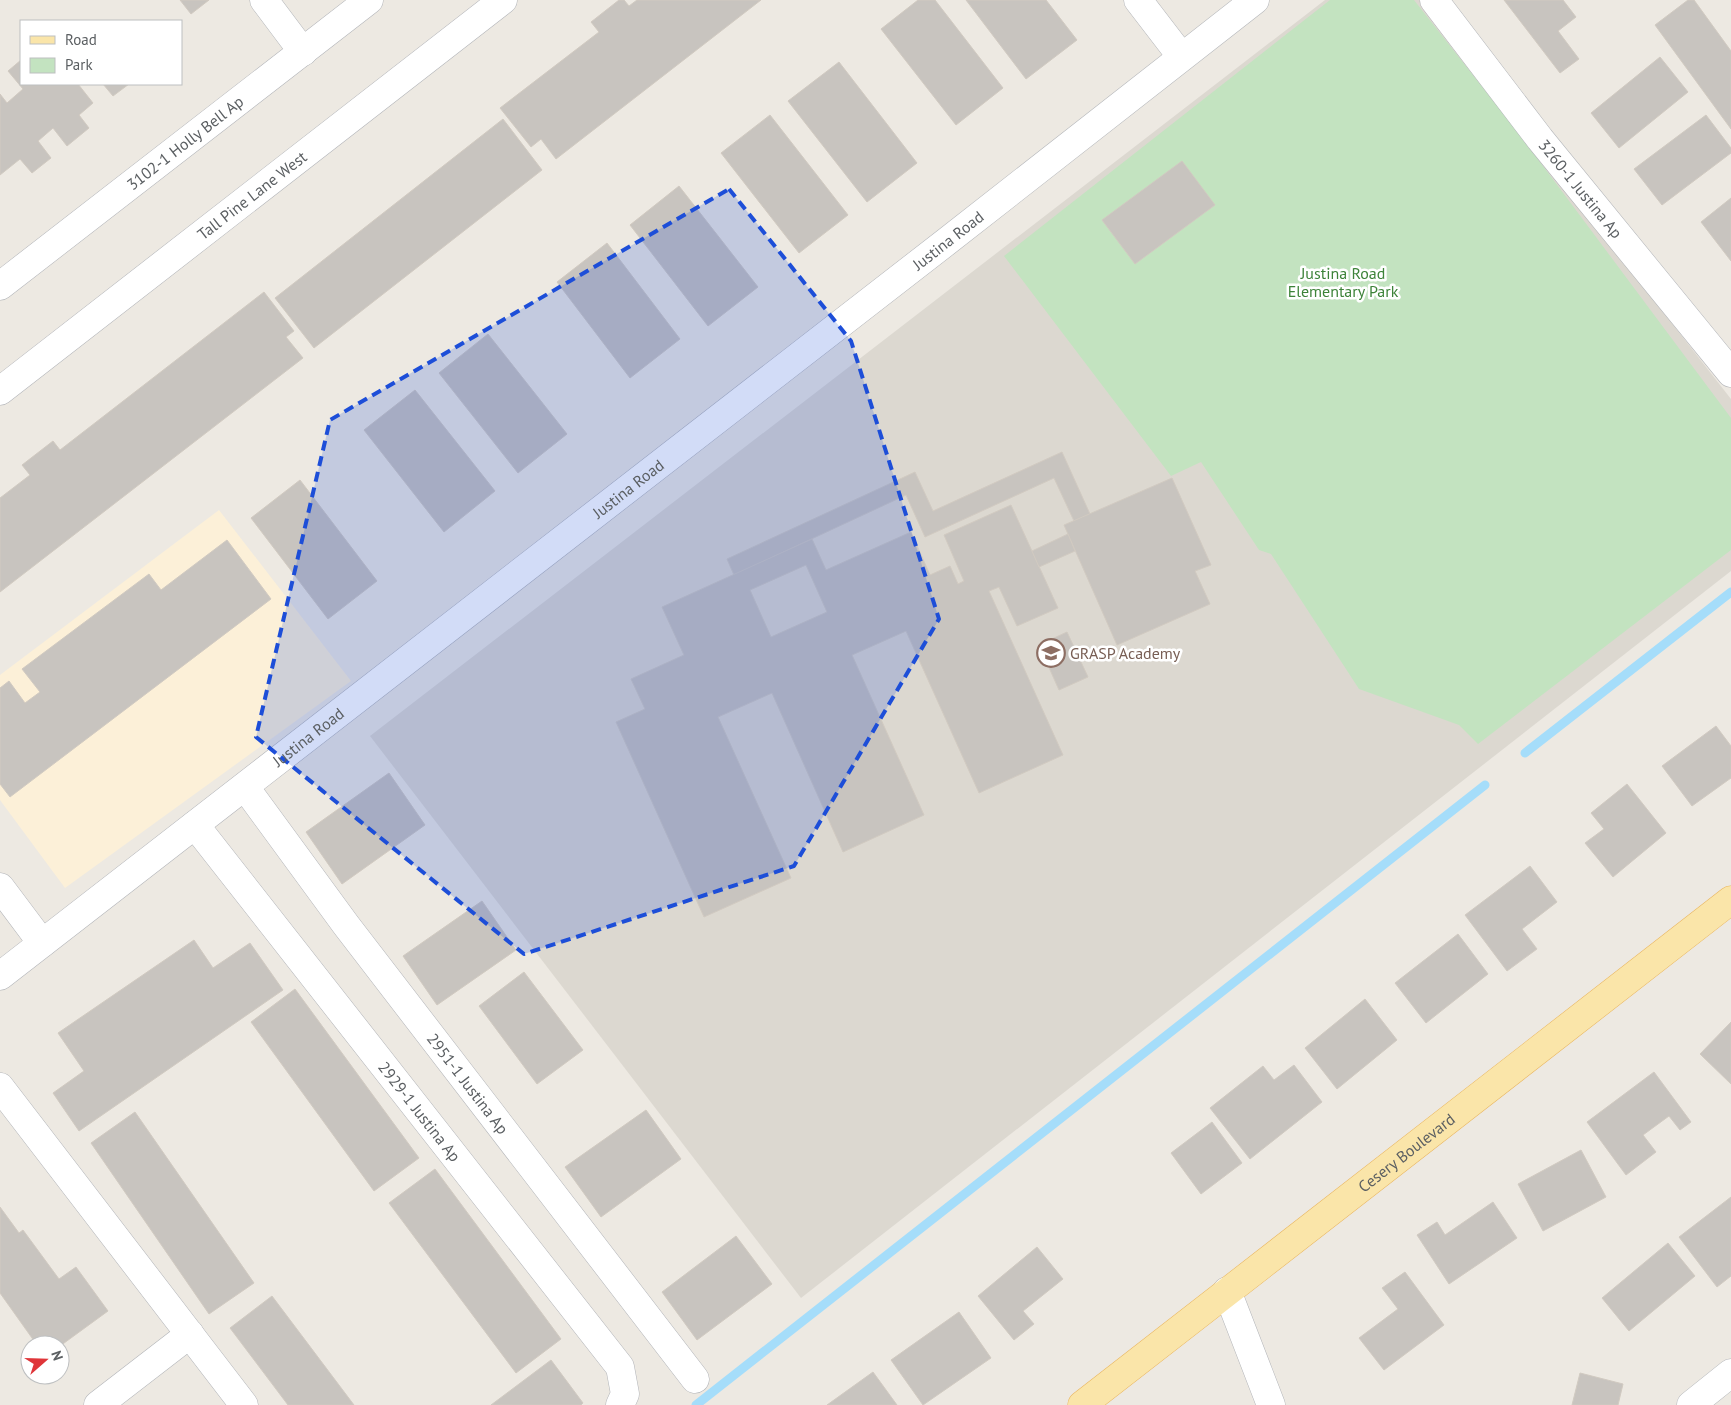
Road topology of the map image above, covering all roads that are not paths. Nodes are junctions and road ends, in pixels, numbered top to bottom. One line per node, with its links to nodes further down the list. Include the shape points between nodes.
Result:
1 (264, 0): 7 (street)
2 (370, 0): 7 (street, 3102-1 Holly Bell Ap)
3 (503, 0): 11 (street, Tall Pine Lane West)
4 (1138, 0): 8 (street)
5 (1255, 0): 8 (street, Justina Road)
6 (1434, 0): 10 (street, 3260-1 Justina Ap, via 1540,139)
7 (303, 52): 9 (street, 3102-1 Holly Bell Ap)
8 (1181, 56): 12 (street, Justina Road)
9 (0, 286)
10 (1731, 373)
11 (0, 390)
12 (245, 787): 13 (street, Justina Road); 22 (street, 2951-1 Justina Ap, via 346,925)
13 (195, 825): 16 (street, Justina Road); 25 (street, 2929-1 Justina Ap, via 620,1368 625,1394)
14 (0, 887): 16 (street)
15 (1731, 900): 19 (main road, Cesery Boulevard)
16 (42, 943): 17 (street, Justina Road)
17 (0, 976)
18 (0, 1087): 20 (street)
19 (1227, 1291): 26 (main road, Cesery Boulevard); 27 (street)
20 (190, 1334): 23 (street); 24 (street)
21 (1731, 1372): 28 (street)
22 (695, 1379)
23 (98, 1405)
24 (244, 1405)
25 (620, 1405)
26 (1082, 1405)
27 (1271, 1405)
28 (1691, 1405)

